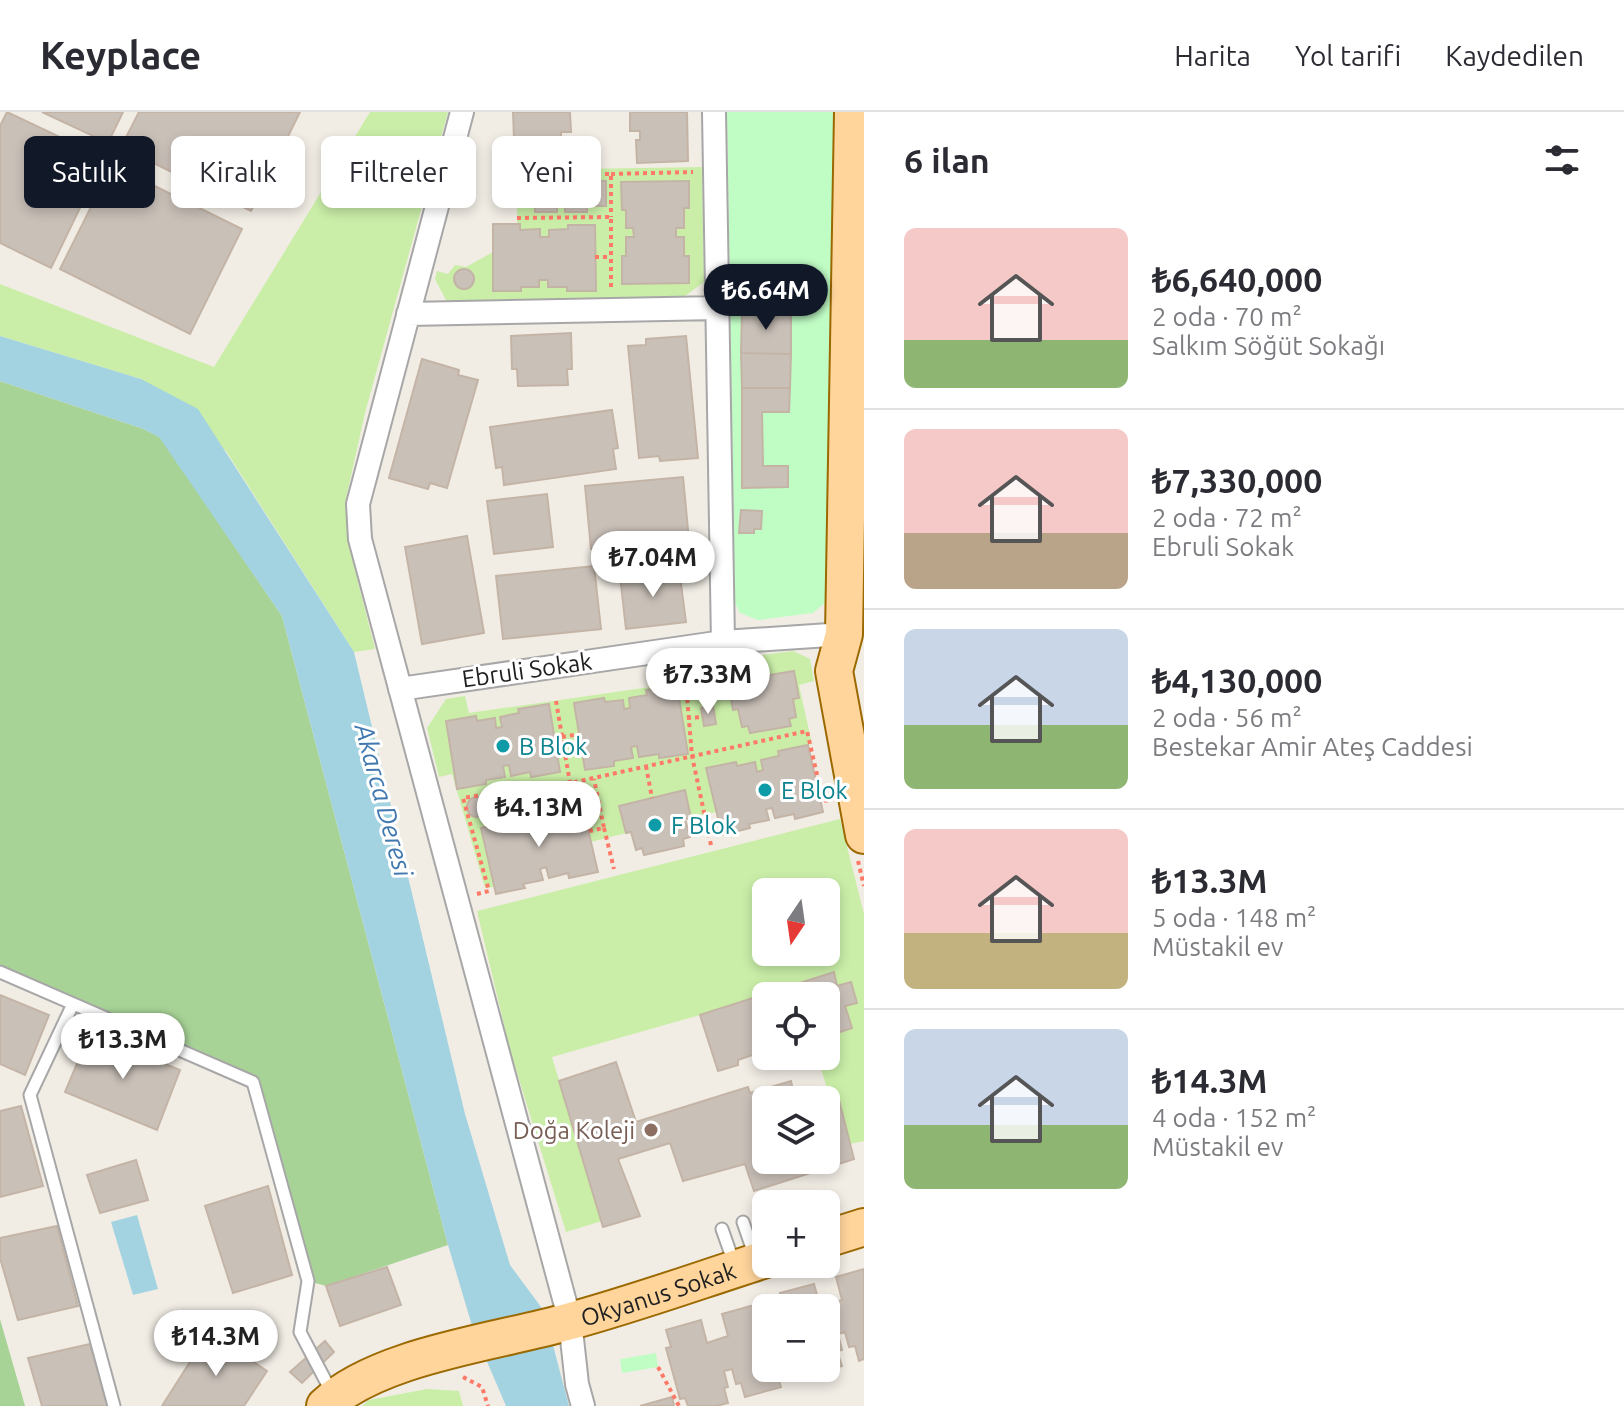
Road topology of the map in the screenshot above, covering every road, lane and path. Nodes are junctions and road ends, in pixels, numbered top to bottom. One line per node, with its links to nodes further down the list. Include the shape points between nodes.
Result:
1 (462, 112): 15 (street)
2 (714, 112): 14 (street)
3 (853, 112): 16 (main road)
4 (702, 172): 5 (path)
5 (655, 173): 7 (path); 8 (path)
6 (601, 174): 7 (path)
7 (611, 174): 9 (path)
8 (655, 182)
9 (611, 217): 10 (path); 12 (path)
10 (517, 218)
11 (595, 257): 12 (path)
12 (611, 257): 13 (path)
13 (611, 299)
14 (718, 308): 15 (street); 17 (street)
15 (408, 314): 19 (street, via 358,504 360,539)
16 (844, 634): 17 (street, Ebruli Sokak); 21 (main road); 34 (main road, via 834,671)
17 (723, 642): 19 (street, Ebruli Sokak)
18 (758, 665): 23 (path, via 759,675 685,683)
19 (400, 689): 47 (street)
20 (556, 701): 25 (path)
21 (864, 714)
22 (703, 717): 23 (path)
23 (687, 718): 26 (path)
24 (579, 734): 25 (path)
25 (562, 737): 29 (path)
26 (692, 756): 27 (path); 31 (path, via 807,731 823,801); 35 (path)
27 (646, 766): 28 (path); 30 (path)
28 (594, 778): 29 (path); 32 (path)
29 (570, 783): 37 (path, via 489,801 481,795 463,798 489,891)
30 (652, 798)
31 (837, 799)
32 (604, 828): 33 (path); 36 (path)
33 (589, 831)
34 (864, 835)
35 (711, 845)
36 (614, 869)
37 (473, 894)
38 (0, 972): 39 (lane)
39 (73, 1004): 49 (lane, via 253,1082 308,1281 300,1332); 50 (lane, via 30,1095)
40 (743, 1222): 44 (lane)
41 (864, 1227): 43 (main road)
42 (722, 1229): 45 (lane)
43 (840, 1235)
44 (752, 1259)
45 (752, 1262)
46 (752, 1263): 47 (main road, Okyanus Sokak)
47 (559, 1324): 49 (main road, Okyanus Sokak, via 376,1372); 51 (street)
48 (658, 1367): 52 (path)
49 (330, 1402)
50 (114, 1406)
51 (583, 1406)
52 (679, 1406)

